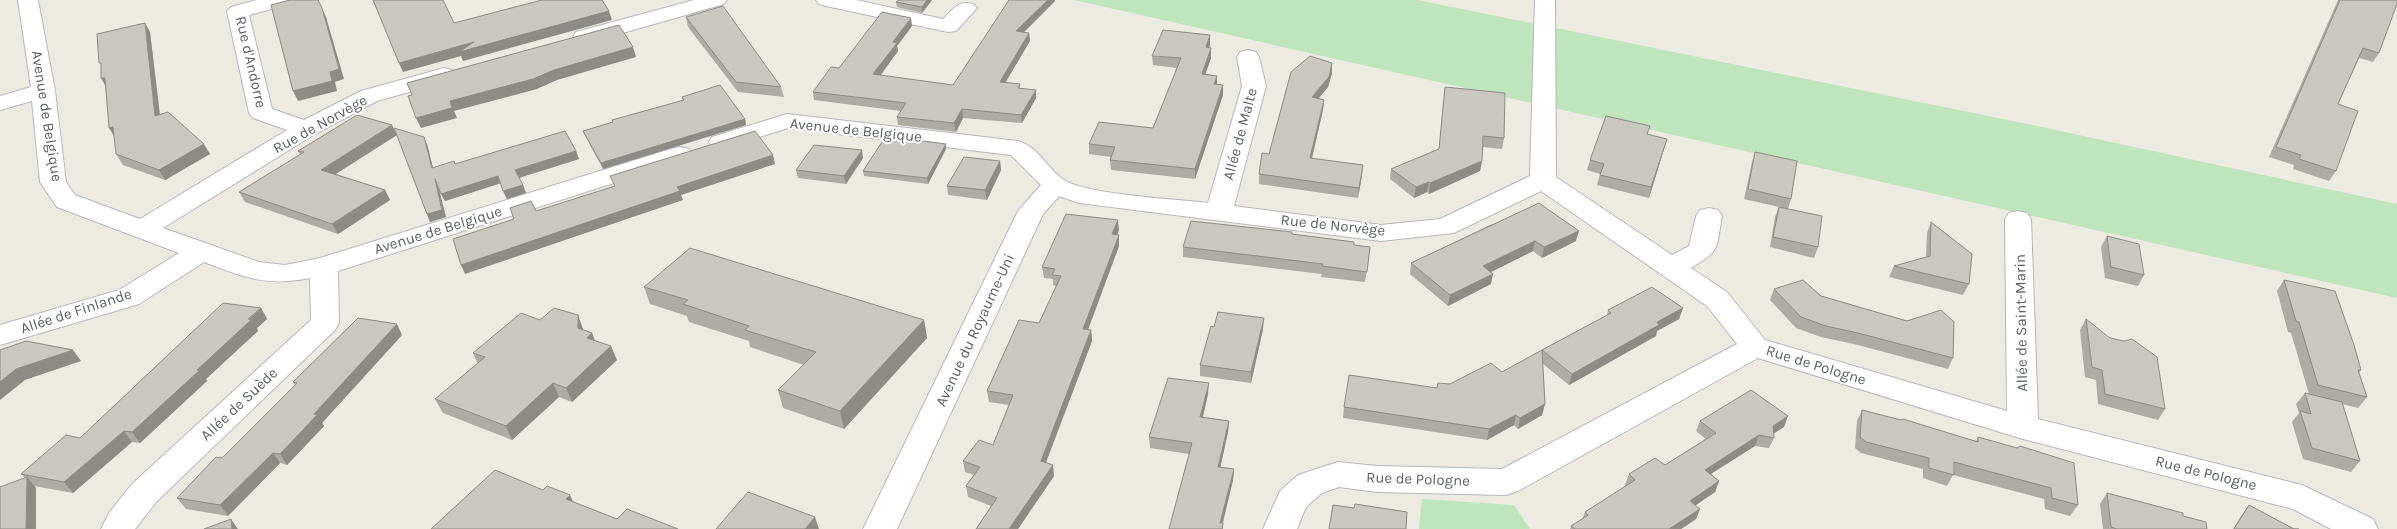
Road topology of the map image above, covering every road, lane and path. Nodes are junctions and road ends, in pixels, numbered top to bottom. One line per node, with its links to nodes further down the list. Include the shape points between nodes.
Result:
1 (28, 0): 11 (street, Avenue de Belgique)
2 (283, 0): 13 (street, Rue d'Andorre, via 238,10 260,113)
3 (716, 0): 6 (street)
4 (826, 0): 7 (street, via 948,26)
5 (1545, 0): 14 (street)
6 (651, 8): 8 (street)
7 (966, 8)
8 (561, 43)
9 (1248, 57): 16 (street, Allée de Malte, via 1254,86)
10 (465, 69): 13 (street, Rue de Norvège, via 369,96)
11 (43, 91): 12 (street); 19 (street, Avenue de Belgique, via 54,182 66,201)
12 (0, 103)
13 (306, 129): 19 (street, Rue de Norvège)
14 (1543, 180): 16 (street, Rue de Norvège, via 1445,227 1381,233); 22 (street)
15 (1055, 185): 16 (street, Rue de Norvège, via 1079,195); 21 (street, Avenue de Belgique, via 1018,148 787,121); 27 (street, Avenue du Royaume-Uni, via 1031,211)
16 (1219, 212)
17 (1709, 216): 22 (street, via 1702,250)
18 (2018, 219): 25 (street, Allée de Saint-Marin)
19 (142, 229): 20 (street, Avenue de Belgique)
20 (201, 251): 21 (street, Avenue de Belgique, via 255,271 285,274); 23 (street, Allée de Finlande, via 129,297)
21 (324, 266): 26 (street, Allée de Suède, via 325,323 144,493)
22 (1671, 268): 24 (street, via 1716,299)
23 (0, 335)
24 (1755, 347): 25 (street, Rue de Pologne); 28 (street, Rue de Pologne, via 1506,482 1377,479 1338,474 1310,484 1292,500)
25 (2023, 426): 29 (street, Rue de Pologne, via 2302,498)
26 (118, 529)
27 (880, 529)
28 (1280, 529)
29 (2361, 529)

